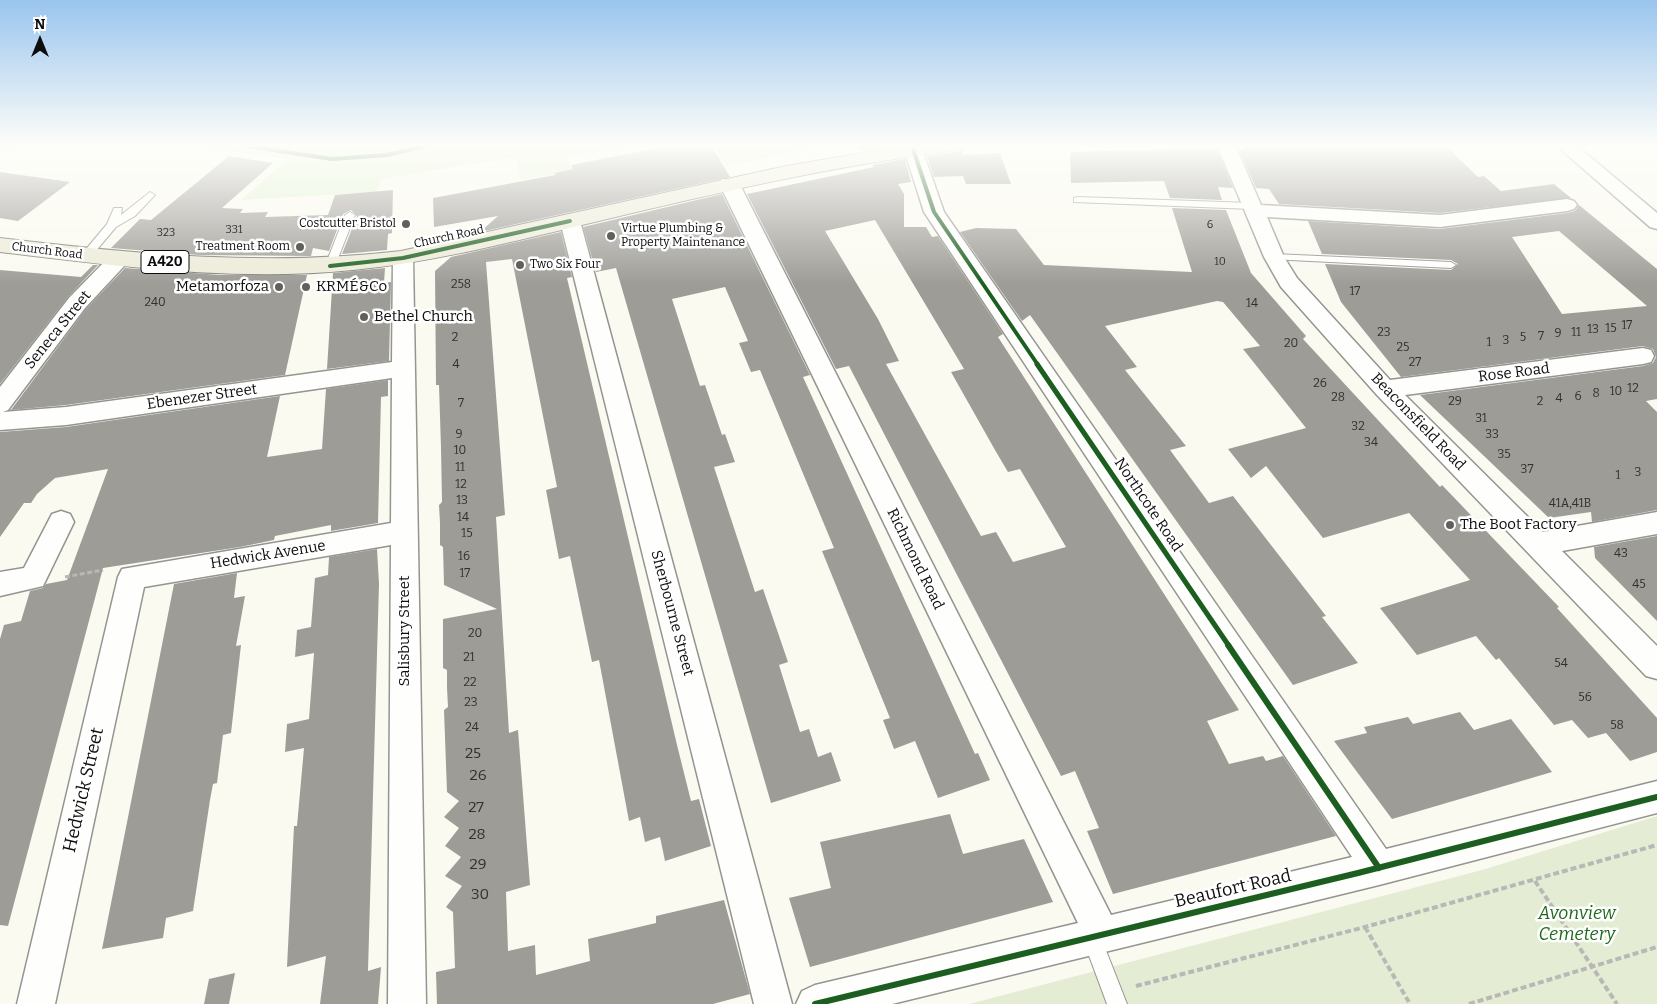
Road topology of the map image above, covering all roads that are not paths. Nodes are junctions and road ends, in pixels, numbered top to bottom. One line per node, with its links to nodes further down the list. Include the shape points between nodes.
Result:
1 (692, 192): 12 (main road, Church Road / A420)
2 (733, 192): 36 (street, Richmond Road)
3 (927, 192): 35 (street, Northcote Road, via 934,212)
4 (1246, 192): 9 (street, Beaconsfield Road)
5 (1620, 192): 13 (street)
6 (150, 195): 14 (lane, via 131,214)
7 (1078, 200): 9 (lane)
8 (1567, 205): 9 (street, via 1440,221)
9 (1253, 208): 17 (street, Beaconsfield Road)
10 (118, 210): 14 (lane)
11 (350, 215): 21 (lane)
12 (570, 221): 18 (main road, Church Road / A420); 40 (street, Sherbourne Street)
13 (1657, 223)
14 (112, 225): 16 (lane)
15 (0, 246): 16 (main road, Church Road / A420)
16 (86, 256): 19 (main road, Church Road / A420)
17 (1274, 257): 20 (lane); 24 (street, Beaconsfield Road, via 1289,282)
18 (403, 258): 21 (main road, Church Road / A420); 23 (street, Salisbury Street)
19 (119, 259): 21 (main road, Church Road / A420, via 253,268); 25 (street, Seneca Street, via 77,303)
20 (1451, 265)
21 (330, 266)
22 (1644, 356): 24 (street, Rose Road)
23 (404, 368): 26 (street, Ebenezer Street, via 66,416); 29 (street, Salisbury Street)
24 (1385, 389): 30 (street, Beaconsfield Road)
25 (0, 404)
26 (0, 421)
27 (61, 522): 32 (street, via 33,578)
28 (1657, 523): 30 (street)
29 (405, 532): 31 (street, Hedwick Avenue); 39 (street, Salisbury Street)
30 (1537, 544): 33 (street, Beaconsfield Road)
31 (132, 577): 38 (street, Hedwick Street)
32 (0, 584)
33 (1657, 666)
34 (1657, 797): 35 (street, Beaufort Road)
35 (1378, 868): 36 (street, Beaufort Road)
36 (1096, 935): 37 (lane); 41 (street, Beaufort Road)
37 (1115, 998)
38 (36, 1004)
39 (406, 1004)
40 (773, 1004)
41 (816, 1004)

